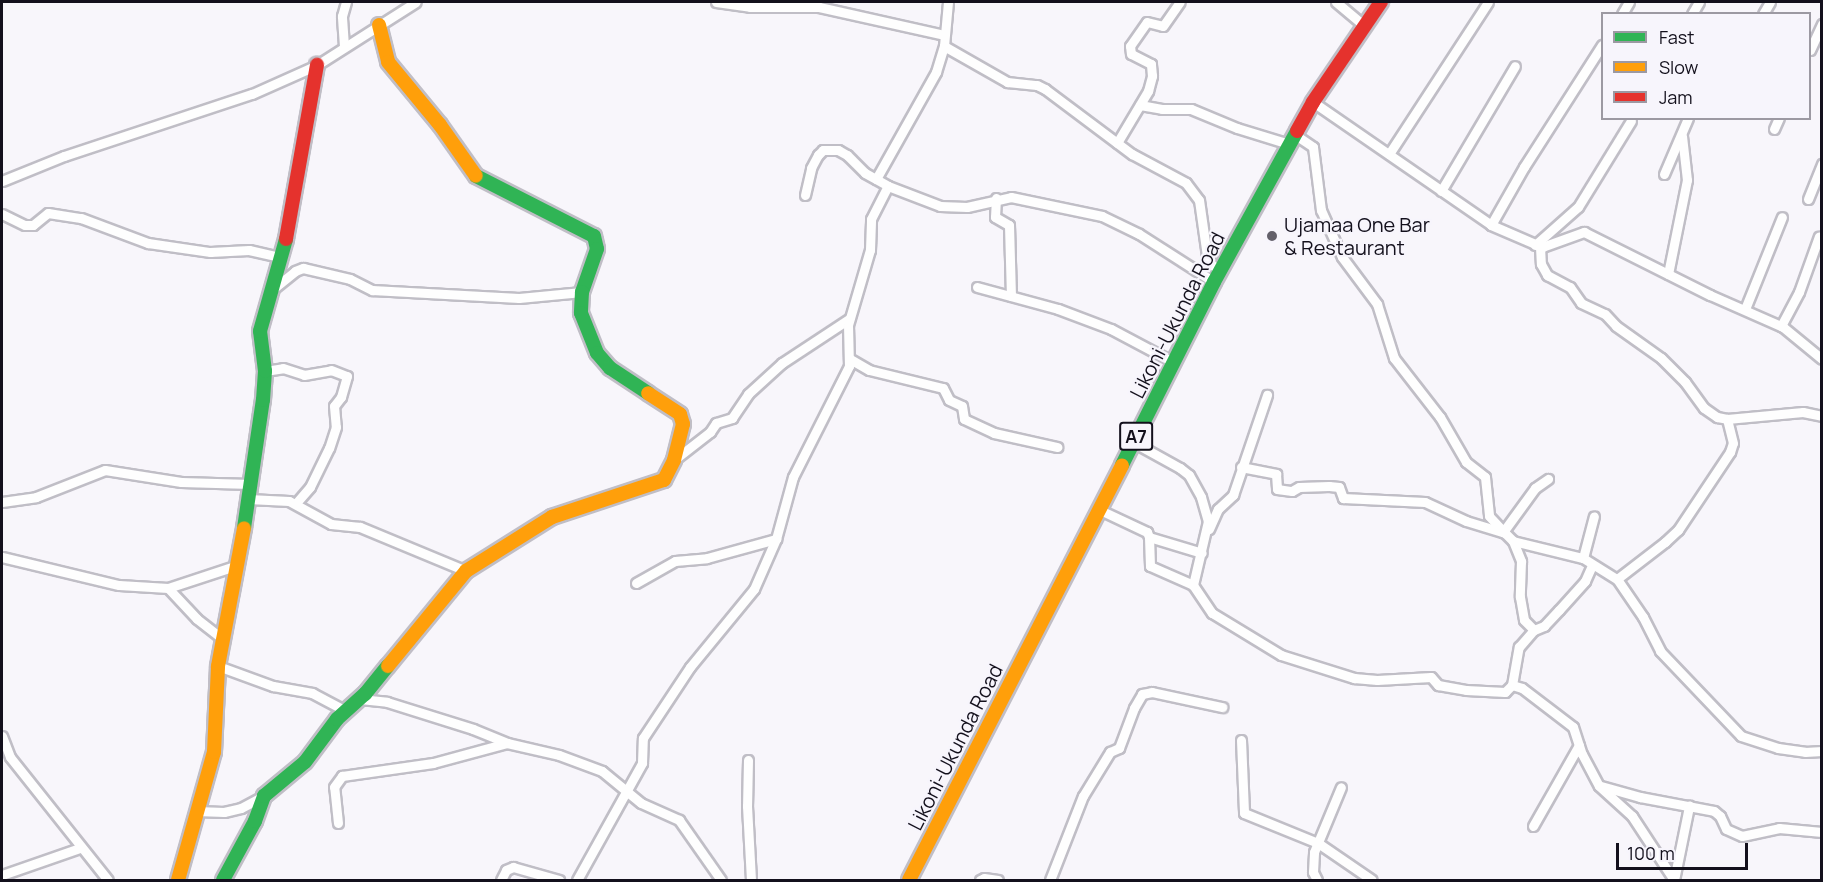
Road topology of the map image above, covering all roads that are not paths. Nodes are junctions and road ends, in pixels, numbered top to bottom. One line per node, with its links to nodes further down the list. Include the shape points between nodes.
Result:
1 (346, 2): 13 (street, via 342,16)
2 (416, 2): 10 (street)
3 (716, 2): 12 (street, via 750,7 819,7)
4 (948, 2): 12 (street)
5 (1180, 2): 20 (street, via 1163,26 1148,22 1130,46 1131,54 1150,63 1152,69 1148,91)
6 (1336, 2): 11 (street)
7 (1381, 2): 11 (main road, Likoni-Ukunda Road / A7)
8 (1488, 2): 28 (street)
9 (1821, 24): 15 (street)
10 (379, 25): 13 (street); 48 (main road, via 388,62 440,125 473,175 594,237 597,249)
11 (1363, 25): 19 (main road, Likoni-Ukunda Road / A7)
12 (944, 35): 14 (street)
13 (344, 46): 17 (street)
14 (944, 46): 27 (street, via 1007,82 1045,89); 31 (street, via 927,91)
15 (1811, 46)
16 (1601, 47): 40 (street)
17 (317, 65): 32 (street, via 252,94); 43 (main road, via 288,232)
18 (1515, 66): 34 (street)
19 (1313, 102): 26 (main road, Likoni-Ukunda Road / A7); 28 (street)
20 (1140, 105): 26 (street, via 1191,109 1237,128); 27 (street)
21 (1687, 120): 25 (street)
22 (1778, 120): 24 (street)
23 (1631, 121): 42 (street, via 1578,207)
24 (1774, 129)
25 (1682, 136): 30 (street); 44 (street, via 1687,180)
26 (1292, 139): 45 (main road, Likoni-Ukunda Road / A7); 71 (street, via 1313,147 1321,210 1341,256 1377,304 1394,358 1440,417 1466,462 1485,477 1489,516)
27 (1117, 143): 45 (street, via 1191,187 1202,212 1206,256)
28 (1389, 154): 34 (street)
29 (1821, 164): 37 (street)
30 (1664, 174)
31 (876, 179): 33 (street); 35 (street, via 843,152 823,150 811,168)
32 (2, 180)
33 (888, 186): 36 (street, via 925,202 949,207 974,206); 51 (street, via 871,219 870,250)
34 (1441, 191): 40 (street)
35 (805, 195)
36 (996, 198): 45 (street, via 1011,197 1102,216); 49 (street, via 995,217 1010,225)
37 (1808, 199)
38 (2, 214): 43 (street, via 25,225 33,225 48,213 81,218 148,243 210,252 249,250)
39 (1782, 218): 50 (street)
40 (1491, 225): 42 (street)
41 (1819, 236): 52 (street, via 1799,292)
42 (1537, 246): 44 (street, via 1558,243 1584,232); 59 (street, via 1547,275 1570,287 1581,303 1605,314 1662,358 1704,408)
43 (280, 257): 47 (main road)
44 (1668, 274): 50 (street)
45 (1217, 276): 55 (main road, Likoni-Ukunda Road / A7)
46 (977, 287): 49 (street)
47 (273, 289): 48 (street, via 303,268 351,279 372,290 519,298); 56 (main road, via 260,331)
48 (582, 291): 62 (main road, via 581,313 600,358 681,415 683,424)
49 (1011, 296): 55 (street, via 1111,329)
50 (1744, 309): 52 (street)
51 (849, 319): 53 (street); 62 (street, via 782,363 748,394 732,418 716,423)
52 (1780, 326): 54 (street)
53 (850, 359): 61 (street, via 869,370 943,388 949,400 962,406 964,419 994,433); 74 (street, via 794,477)
54 (1821, 360)
55 (1175, 363): 60 (main road, Likoni-Ukunda Road / A7)
56 (265, 371): 65 (main road); 68 (street, via 283,368 303,375 331,370 346,376 341,397 334,406 336,427 330,448 310,487)
57 (1267, 394): 63 (street)
58 (1821, 416): 59 (street, via 1803,412)
59 (1727, 419): 82 (street, via 1733,443 1730,452 1677,530)
60 (1133, 442): 69 (main road, Likoni-Ukunda Road / A7); 72 (street, via 1189,475 1207,512)
61 (1057, 447)
62 (674, 460): 81 (main road, via 664,480 552,517)
63 (1241, 467): 71 (street, via 1276,474 1277,489 1329,486 1339,487 1343,498 1425,502 1466,521); 72 (street, via 1233,495 1217,511)
64 (1548, 479): 71 (street, via 1535,488)
65 (251, 484): 66 (main road); 67 (street, via 181,482 105,470 36,497)
66 (248, 499): 68 (street); 79 (main road)
67 (2, 502)
68 (296, 503): 81 (street, via 331,524 360,527)
69 (1100, 510): 73 (street, via 1147,532); 120 (main road, Likoni-Ukunda Road / A7)
70 (1594, 516): 78 (street)
71 (1504, 532): 75 (street)
72 (1206, 534): 76 (street)
73 (1149, 537): 76 (street); 84 (street, via 1150,566)
74 (776, 539): 83 (street, via 707,558 675,561); 101 (street, via 754,589 690,667 643,738 642,761)
75 (1513, 541): 78 (street); 86 (street, via 1521,561 1524,620)
76 (1202, 553): 84 (street)
77 (2, 557): 85 (street, via 119,585)
78 (1583, 558): 80 (street)
79 (238, 565): 85 (street); 87 (main road)
80 (1592, 565): 82 (street); 86 (street, via 1585,581 1544,626)
81 (466, 571): 90 (main road)
82 (1617, 579): 97 (street, via 1660,651 1741,736 1778,748)
83 (636, 583)
84 (1193, 585): 89 (street, via 1210,610 1281,655 1339,674 1377,680 1431,677 1438,685 1466,690 1504,692)
85 (168, 588): 87 (street, via 197,619)
86 (1534, 630): 89 (street, via 1519,647)
87 (223, 639): 88 (main road)
88 (218, 666): 92 (street, via 280,688 312,693); 104 (main road, via 214,752)
89 (1512, 685): 96 (street, via 1522,688 1573,727)
90 (360, 699): 92 (main road); 95 (street, via 387,702)
91 (1222, 707): 123 (street, via 1152,692 1143,694 1119,748 1110,752 1083,796)
92 (346, 711): 102 (main road, via 305,762)
93 (2, 736): 109 (street, via 10,757)
94 (1241, 740): 108 (street, via 1244,813)
95 (507, 743): 101 (street, via 602,771); 105 (street, via 433,763 342,776 334,787)
96 (1579, 745): 99 (street); 106 (street)
97 (1821, 751)
98 (748, 760): 119 (street)
99 (1599, 786): 103 (street); 125 (street, via 1632,816)
100 (1341, 787): 108 (street)
101 (626, 792): 117 (street); 118 (street, via 683,823)
102 (264, 796): 104 (street, via 232,810); 114 (main road)
103 (1689, 806): 107 (street, via 1714,811 1726,829 1742,836 1779,828); 125 (street)
104 (196, 811): 113 (main road)
105 (338, 823)
106 (1533, 826)
107 (1821, 832)
108 (1318, 843): 111 (street); 124 (street)
109 (80, 848): 110 (street); 112 (street)
110 (2, 874)
111 (1313, 878)
112 (108, 880)
113 (178, 880)
114 (223, 880)
115 (501, 880): 116 (street, via 506,870 513,867)
116 (559, 880)
117 (577, 880)
118 (721, 880)
119 (751, 880)
120 (909, 880)
121 (980, 880): 122 (street)
122 (998, 880)
123 (1050, 880)
124 (1372, 880)
125 (1674, 880)

